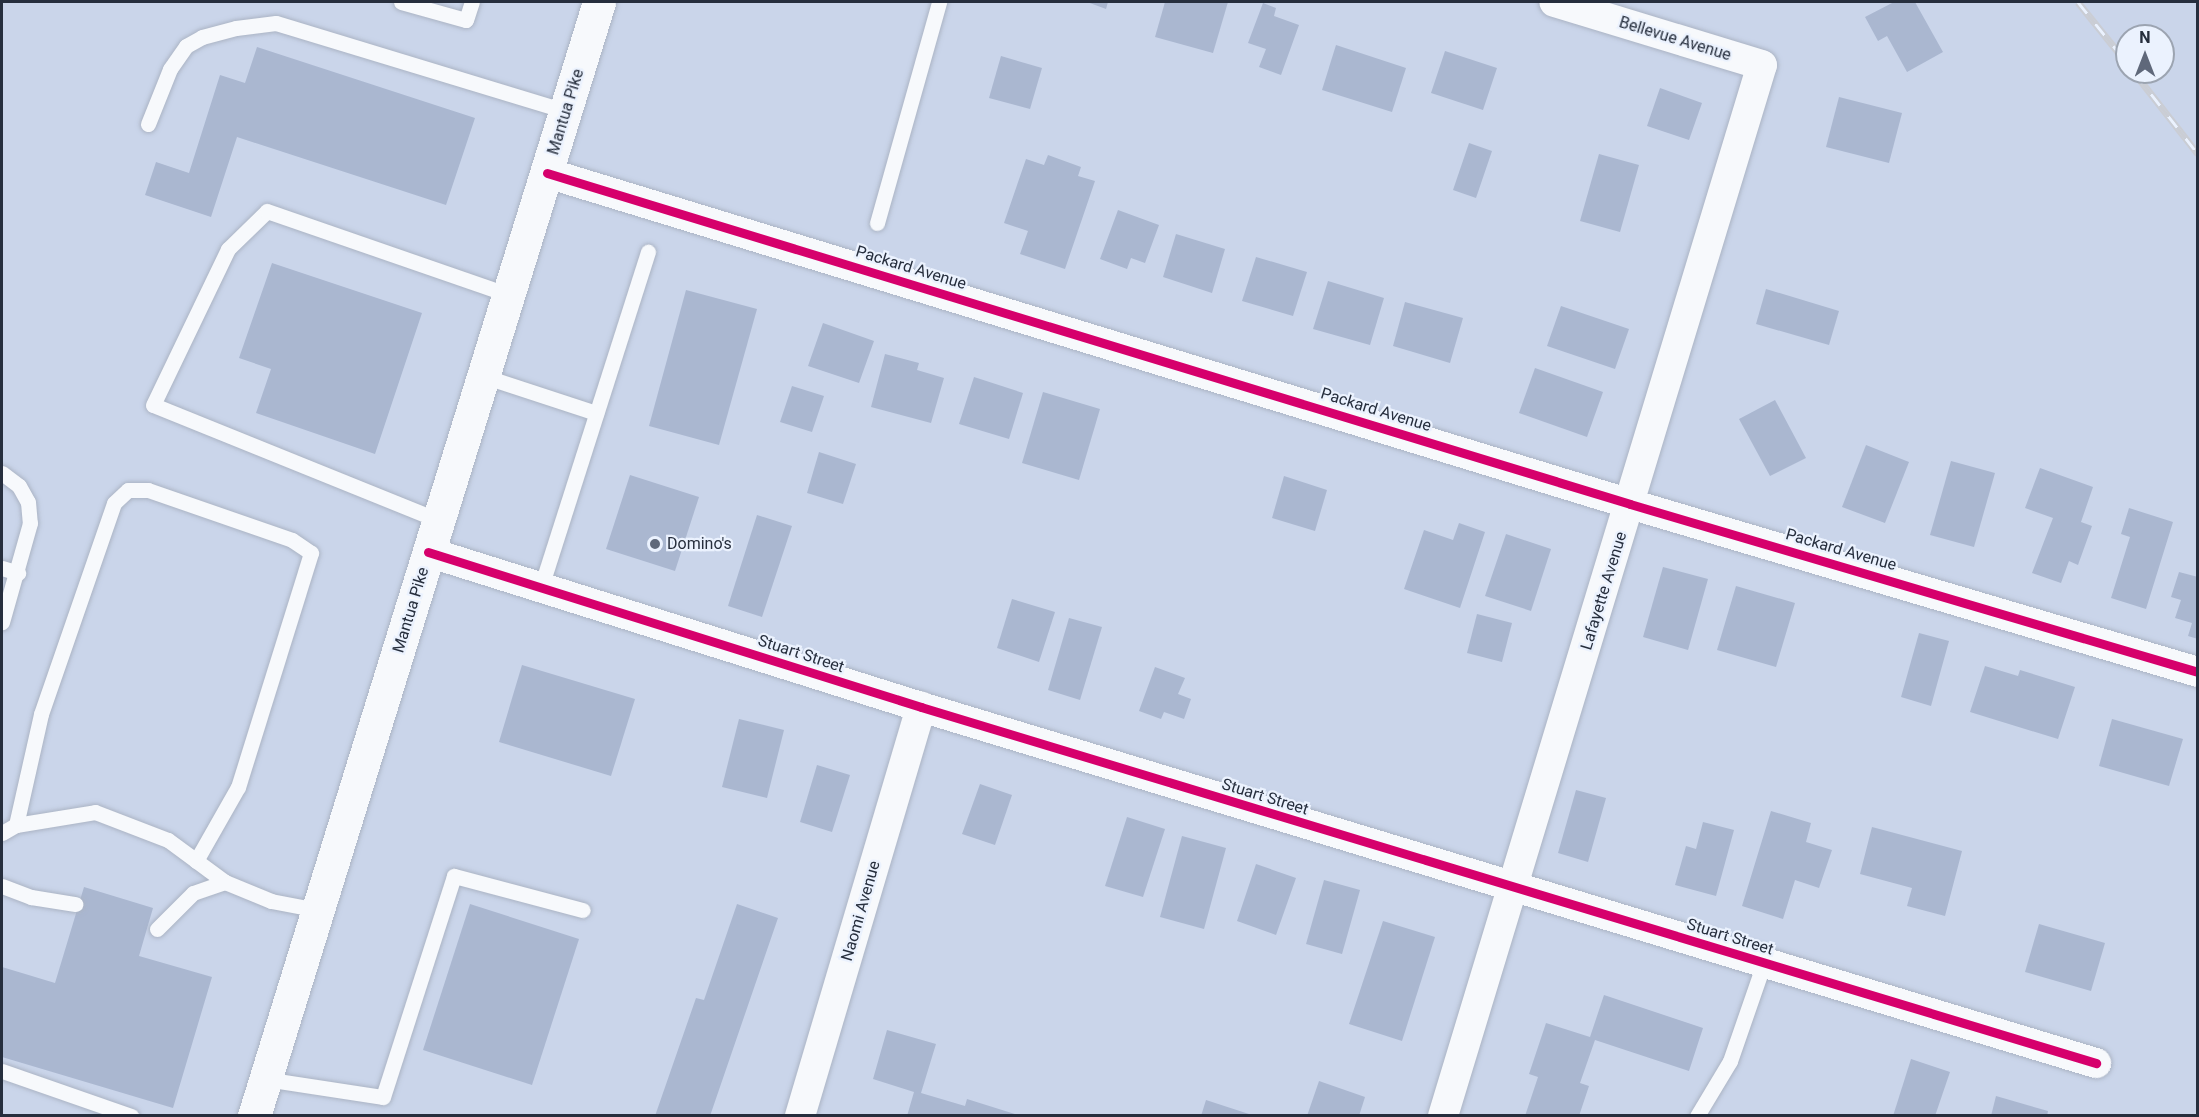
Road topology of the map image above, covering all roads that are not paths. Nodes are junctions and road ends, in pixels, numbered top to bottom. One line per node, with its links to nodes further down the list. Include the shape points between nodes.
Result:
1 (401, 2): 2 (lane, via 466,20)
2 (472, 2)
3 (599, 2): 7 (main road, Mantua Pike)
4 (939, 2): 10 (lane)
5 (1554, 2): 6 (street, Bellevue Avenue)
6 (1762, 65): 16 (street, Lafayette Avenue)
7 (566, 111): 8 (lane, via 276,23 236,28 186,46 170,69); 9 (main road, Mantua Pike)
8 (148, 124)
9 (547, 173): 12 (main road, Mantua Pike); 16 (street, Packard Avenue)
10 (877, 223)
11 (648, 252): 14 (lane)
12 (509, 295): 13 (main road, Mantua Pike); 17 (lane, via 267,211 228,249 153,405)
13 (483, 376): 14 (lane); 17 (main road, Mantua Pike)
14 (596, 414): 21 (lane)
15 (2, 473): 20 (lane, via 19,486 28,502 30,523)
16 (1630, 504): 23 (street, Packard Avenue); 30 (street, Lafayette Avenue)
17 (438, 520): 18 (main road, Mantua Pike)
18 (429, 552): 21 (street, Stuart Street); 32 (main road, Mantua Pike)
19 (2, 568): 20 (lane)
20 (18, 573): 22 (lane)
21 (541, 587): 24 (street, Stuart Street)
22 (2, 622)
23 (2198, 672)
24 (921, 707): 30 (street, Stuart Street); 41 (street, Naomi Avenue)
25 (16, 825): 26 (lane); 27 (lane, via 95,812 168,840); 27 (lane, via 41,714 114,503 129,490 148,490 292,540 311,553 238,787)
26 (2, 833)
27 (196, 861): 28 (lane)
28 (225, 882): 32 (lane, via 271,901); 34 (lane, via 193,893)
29 (2, 886): 31 (lane, via 31,897)
30 (1514, 888): 35 (street, Stuart Street); 42 (street, Lafayette Avenue)
31 (75, 904)
32 (318, 910): 38 (main road, Mantua Pike)
33 (583, 910): 38 (lane, via 454,876 383,1097)
34 (157, 929)
35 (1764, 963): 36 (street, Stuart Street); 43 (lane, via 1730,1061)
36 (2096, 1063)
37 (2, 1071): 39 (lane)
38 (265, 1079): 40 (main road, Mantua Pike)
39 (130, 1116)
40 (254, 1116)
41 (800, 1116)
42 (1443, 1116)
43 (1697, 1116)

